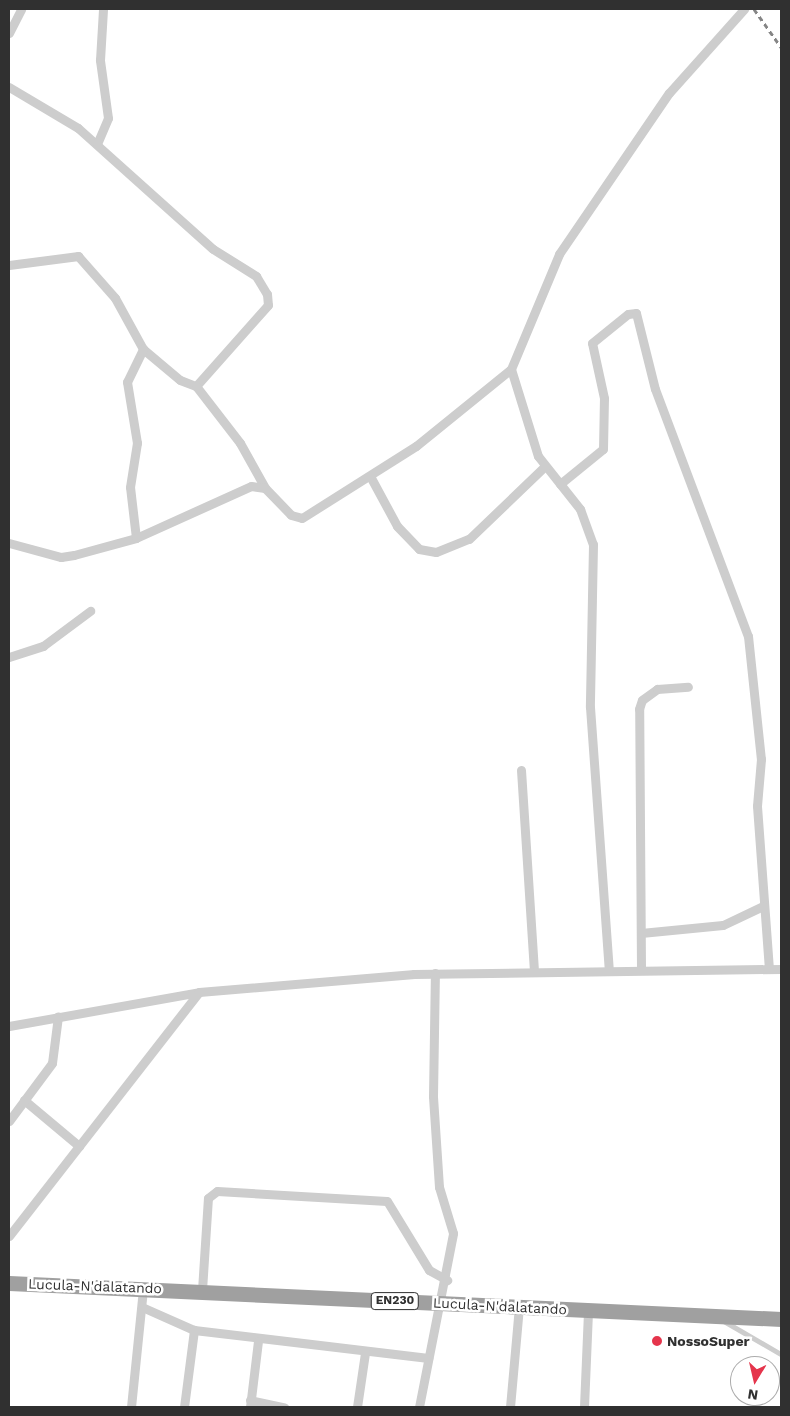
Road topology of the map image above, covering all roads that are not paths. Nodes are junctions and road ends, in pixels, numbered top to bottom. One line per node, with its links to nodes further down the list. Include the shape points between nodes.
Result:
1 (21, 9): 4 (street)
2 (103, 9): 6 (street, via 100,60 108,118)
3 (744, 9): 9 (street, via 669,94 559,254)
4 (9, 33)
5 (9, 88): 6 (street, via 78,128)
6 (97, 144): 10 (street, via 213,250 249,268 267,294 268,305)
7 (9, 265): 8 (street, via 78,256 115,298)
8 (142, 350): 10 (street, via 180,380); 15 (street, via 127,382 137,443 130,487)
9 (511, 369): 11 (street); 12 (street, via 416,446)
10 (196, 386): 14 (street, via 240,443)
11 (545, 466): 12 (street, via 468,539 436,552 419,549 397,526); 13 (street)
12 (370, 476): 14 (street, via 302,518 292,515)
13 (560, 484): 21 (street, via 603,449 604,398 592,343 628,314 636,313 655,389 748,636 761,758 757,806); 23 (street, via 585,518 593,544 590,707)
14 (265, 488): 15 (street, via 244,488 203,511)
15 (136, 538): 16 (street, via 61,557)
16 (9, 543)
17 (90, 611): 18 (street, via 44,646)
18 (9, 657)
19 (688, 686): 22 (street, via 657,689 642,700 640,709)
20 (520, 770): 25 (street)
21 (763, 906): 22 (street, via 723,925); 26 (street)
22 (641, 934): 24 (street)
23 (609, 968): 24 (street); 25 (street)
24 (641, 968): 26 (street)
25 (534, 969): 28 (street)
26 (768, 969): 27 (street)
27 (781, 969)
28 (435, 973): 29 (street); 36 (street, via 433,1096 439,1187 453,1234)
29 (199, 992): 30 (street); 34 (street)
30 (58, 1016): 31 (street); 32 (street, via 52,1063)
31 (9, 1026)
32 (24, 1100): 33 (street); 34 (street)
33 (9, 1121)
34 (78, 1146): 35 (street)
35 (9, 1236)
36 (447, 1280): 39 (street, via 429,1270 387,1201 217,1191 208,1198); 40 (street)
37 (9, 1283): 38 (highway, Lucula-N'dalatando / EN230)
38 (143, 1288): 39 (highway, Lucula-N'dalatando / EN230); 41 (street)
39 (202, 1290): 40 (highway, Lucula-N'dalatando / EN230)
40 (441, 1304): 42 (highway, Lucula-N'dalatando / EN230); 50 (street)
41 (142, 1307): 46 (street); 52 (street)
42 (519, 1307): 43 (highway, Lucula-N'dalatando / EN230); 57 (street)
43 (588, 1311): 44 (highway, Lucula-N'dalatando / EN230); 58 (street)
44 (716, 1316): 45 (highway, Lucula-N'dalatando / EN230); 49 (lane)
45 (781, 1319)
46 (194, 1330): 47 (street); 53 (street)
47 (258, 1341): 48 (street); 51 (street)
48 (365, 1352): 50 (street); 55 (street)
49 (781, 1354)
50 (428, 1358): 56 (street)
51 (250, 1404): 54 (street)
52 (131, 1407)
53 (184, 1407)
54 (284, 1407)
55 (358, 1407)
56 (419, 1407)
57 (510, 1407)
58 (584, 1407)

